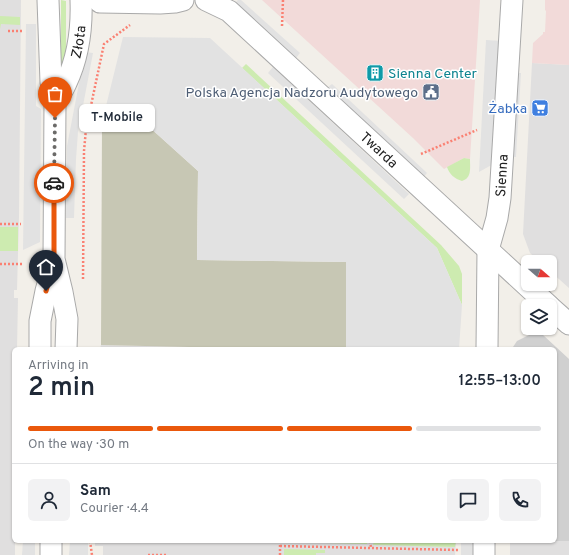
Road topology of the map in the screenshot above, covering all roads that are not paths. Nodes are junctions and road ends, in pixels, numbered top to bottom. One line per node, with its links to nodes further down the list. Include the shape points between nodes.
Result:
1 (48, 0): 7 (street, Złota, via 51,82)
2 (81, 0): 7 (street, Złota, via 79,38 73,64 66,84)
3 (98, 0): 4 (street, via 160,3)
4 (183, 0)
5 (206, 0): 8 (street, Twarda, via 235,16)
6 (512, 0): 8 (street, Sienna, via 500,198)
7 (55, 102): 9 (street, Złota)
8 (488, 250): 10 (street, Twarda); 15 (street, Sienna)
9 (54, 262): 13 (street, Złota, via 40,321); 14 (street, Złota, via 67,319)
10 (541, 299)
11 (557, 313): 12 (street, Twarda)
12 (569, 324)
13 (40, 347)
14 (66, 347)
15 (487, 347)
16 (51, 543): 18 (street)
17 (484, 543): 19 (street)
18 (51, 555)
19 (484, 555)

